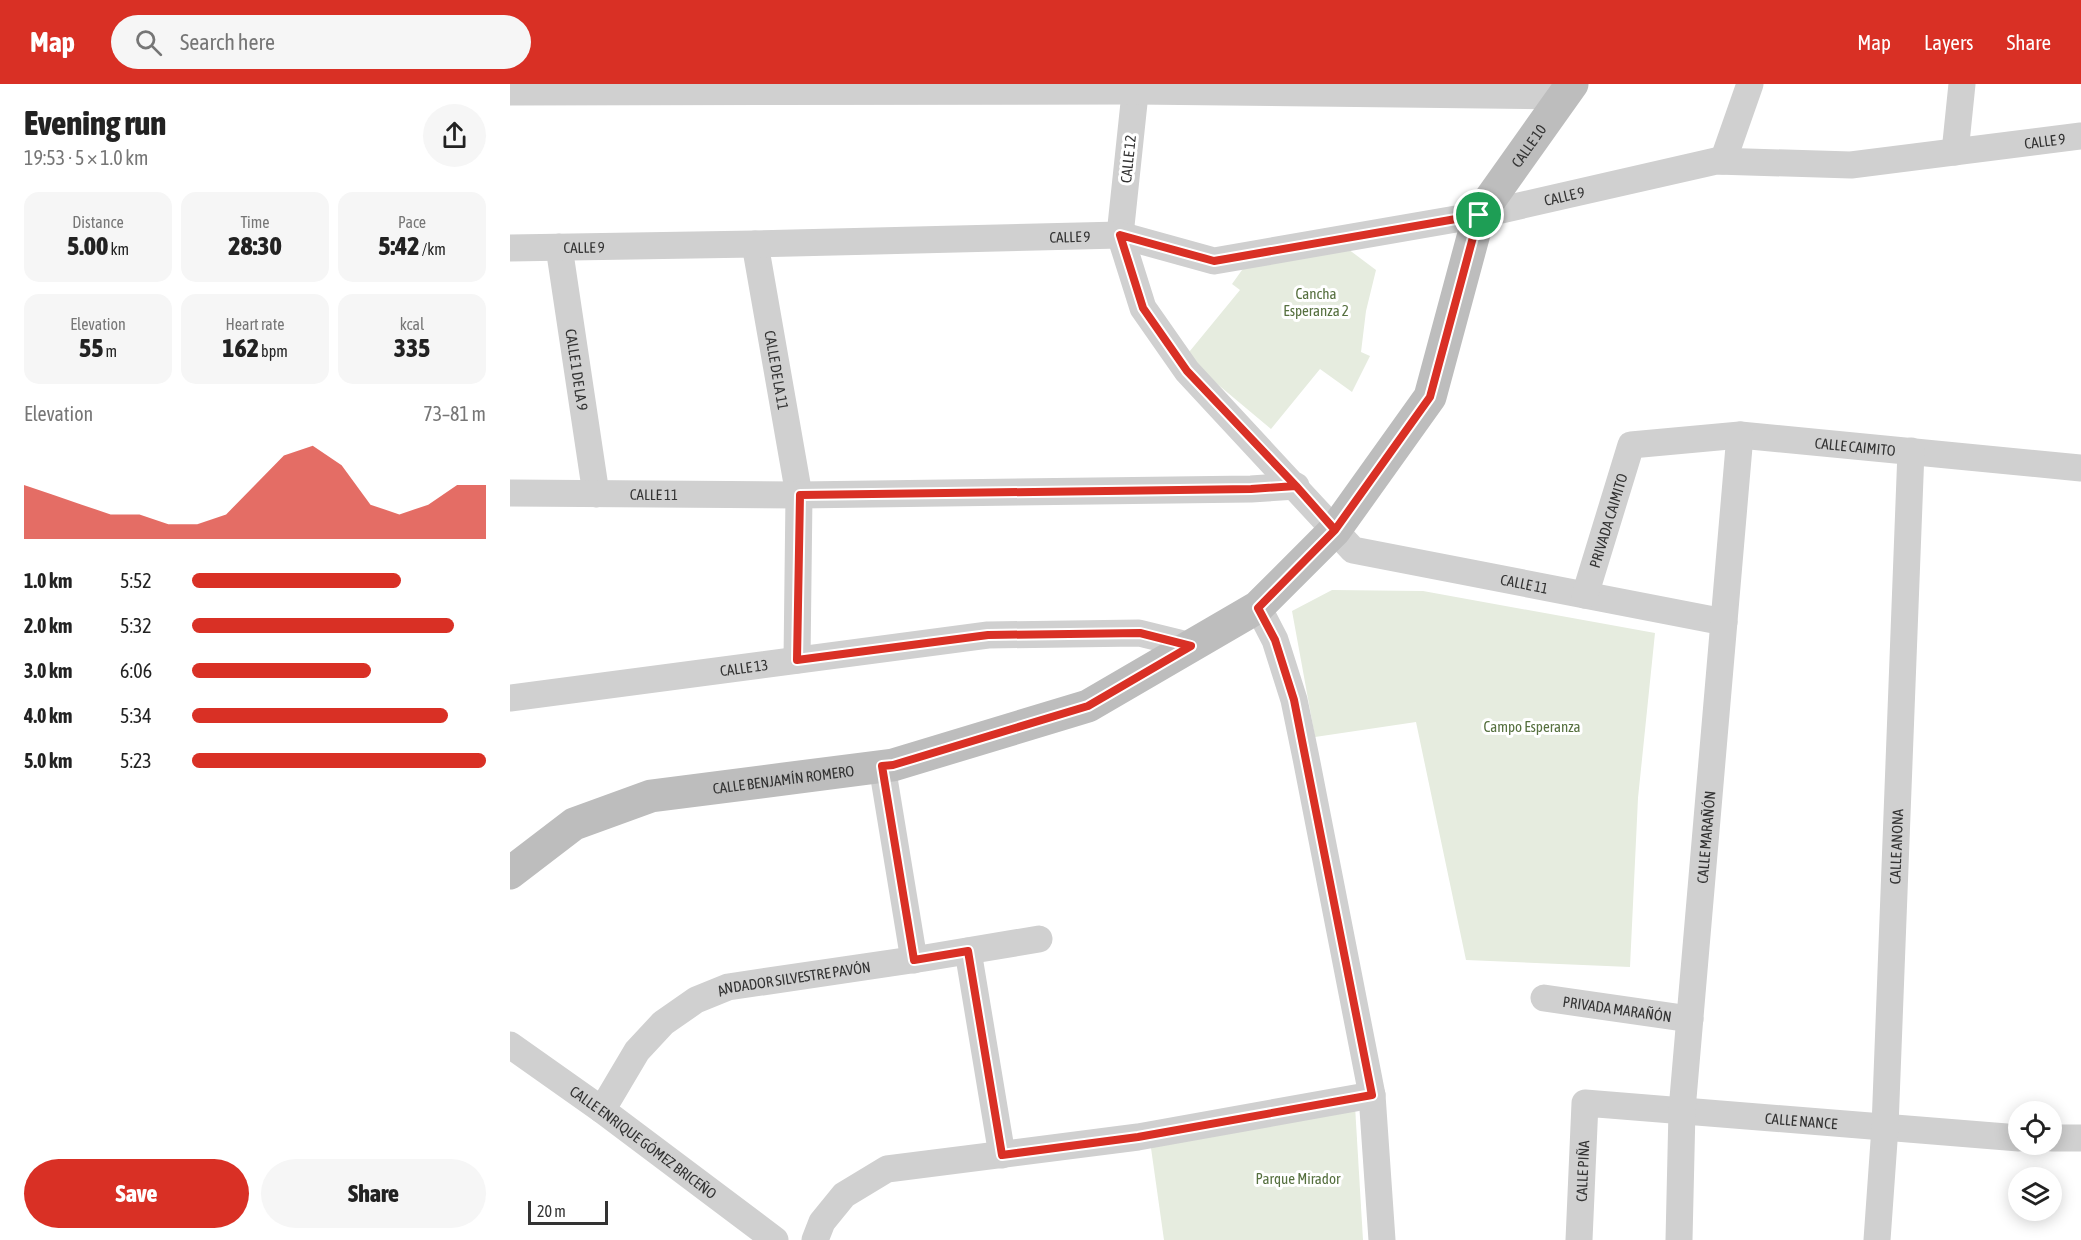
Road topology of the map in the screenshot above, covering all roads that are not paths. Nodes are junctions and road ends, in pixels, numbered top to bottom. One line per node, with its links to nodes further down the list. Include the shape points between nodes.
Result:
1 (1750, 84): 10 (street)
2 (1962, 84): 9 (street)
3 (999, 88): 4 (street); 7 (street)
4 (1136, 88): 5 (street); 12 (street, CALLE 12)
5 (1339, 89): 6 (street)
6 (1569, 90): 11 (street, CALLE 10)
7 (510, 92)
8 (2081, 136): 9 (street, CALLE 9)
9 (1955, 152): 10 (street, CALLE 9, via 1851,165)
10 (1723, 161): 11 (street, CALLE 9)
11 (1479, 215): 12 (street, CALLE 9, via 1214,261); 24 (street, CALLE 10, via 1430,397)
12 (1120, 235): 13 (street, CALLE 9); 20 (street, CALLE 11, via 1143,308 1174,356)
13 (755, 244): 14 (street, CALLE 9); 23 (street, CALLE DE LA 11)
14 (559, 247): 15 (street, CALLE 9); 22 (street, CALLE 1 DE LA 9)
15 (510, 248)
16 (1740, 435): 17 (street, CALLE CAIMITO); 18 (street, CALLE CAIMITO); 27 (street, CALLE MARAÑÓN)
17 (1631, 445): 25 (street, PRIVADA CAIMITO)
18 (1911, 451): 19 (street, CALLE CAIMITO); 43 (street, CALLE ANONA)
19 (2081, 468)
20 (1296, 486): 23 (street, CALLE 11); 24 (street, CALLE 11)
21 (510, 493): 22 (street, CALLE 11)
22 (596, 494): 23 (street, CALLE 11)
23 (800, 495): 29 (street)
24 (1335, 530): 25 (street, CALLE 11, via 1353,550); 26 (street, CALLE BENJAMÍN ROMERO)
25 (1585, 595): 27 (street, CALLE 11)
26 (1258, 608): 28 (street, CALLE BENJAMÍN ROMERO); 39 (street, via 1275,640 1294,700)
27 (1724, 622): 37 (street, CALLE MARAÑÓN)
28 (1191, 646): 29 (street, CALLE 13, via 1140,633 988,635); 31 (street, CALLE BENJAMÍN ROMERO, via 1088,706)
29 (797, 660): 30 (street, CALLE 13)
30 (510, 698)
31 (882, 766): 32 (street, CALLE BENJAMÍN ROMERO, via 651,796 574,824); 35 (street)
32 (510, 873)
33 (1039, 939): 34 (street, ANDADOR SILVESTRE PAVÓN)
34 (968, 951): 35 (street, ANDADOR SILVESTRE PAVÓN); 47 (street)
35 (914, 960): 41 (street, ANDADOR SILVESTRE PAVÓN, via 728,987 696,1000 663,1023 637,1051)
36 (1544, 998): 37 (street, PRIVADA MARAÑÓN)
37 (1690, 1019): 42 (street, CALLE MARAÑÓN)
38 (510, 1045): 41 (street, CALLE ENRIQUE GÓMEZ BRICEÑO)
39 (1372, 1095): 47 (street, via 1138,1137); 50 (street)
40 (1585, 1104): 42 (street, CALLE NANCE); 51 (street, CALLE PIÑA)
41 (602, 1110): 48 (street, CALLE ENRIQUE GÓMEZ BRICEÑO)
42 (1682, 1110): 43 (street, CALLE NANCE); 52 (street, CALLE MARAÑÓN)
43 (1885, 1127): 44 (street, CALLE NANCE); 53 (street, CALLE ANONA)
44 (2008, 1137)
45 (2062, 1138): 46 (street)
46 (2081, 1138)
47 (1002, 1155): 49 (street, via 887,1170 844,1196 822,1222)
48 (775, 1240)
49 (815, 1240)
50 (1382, 1240)
51 (1579, 1240)
52 (1679, 1240)
53 (1877, 1240)

